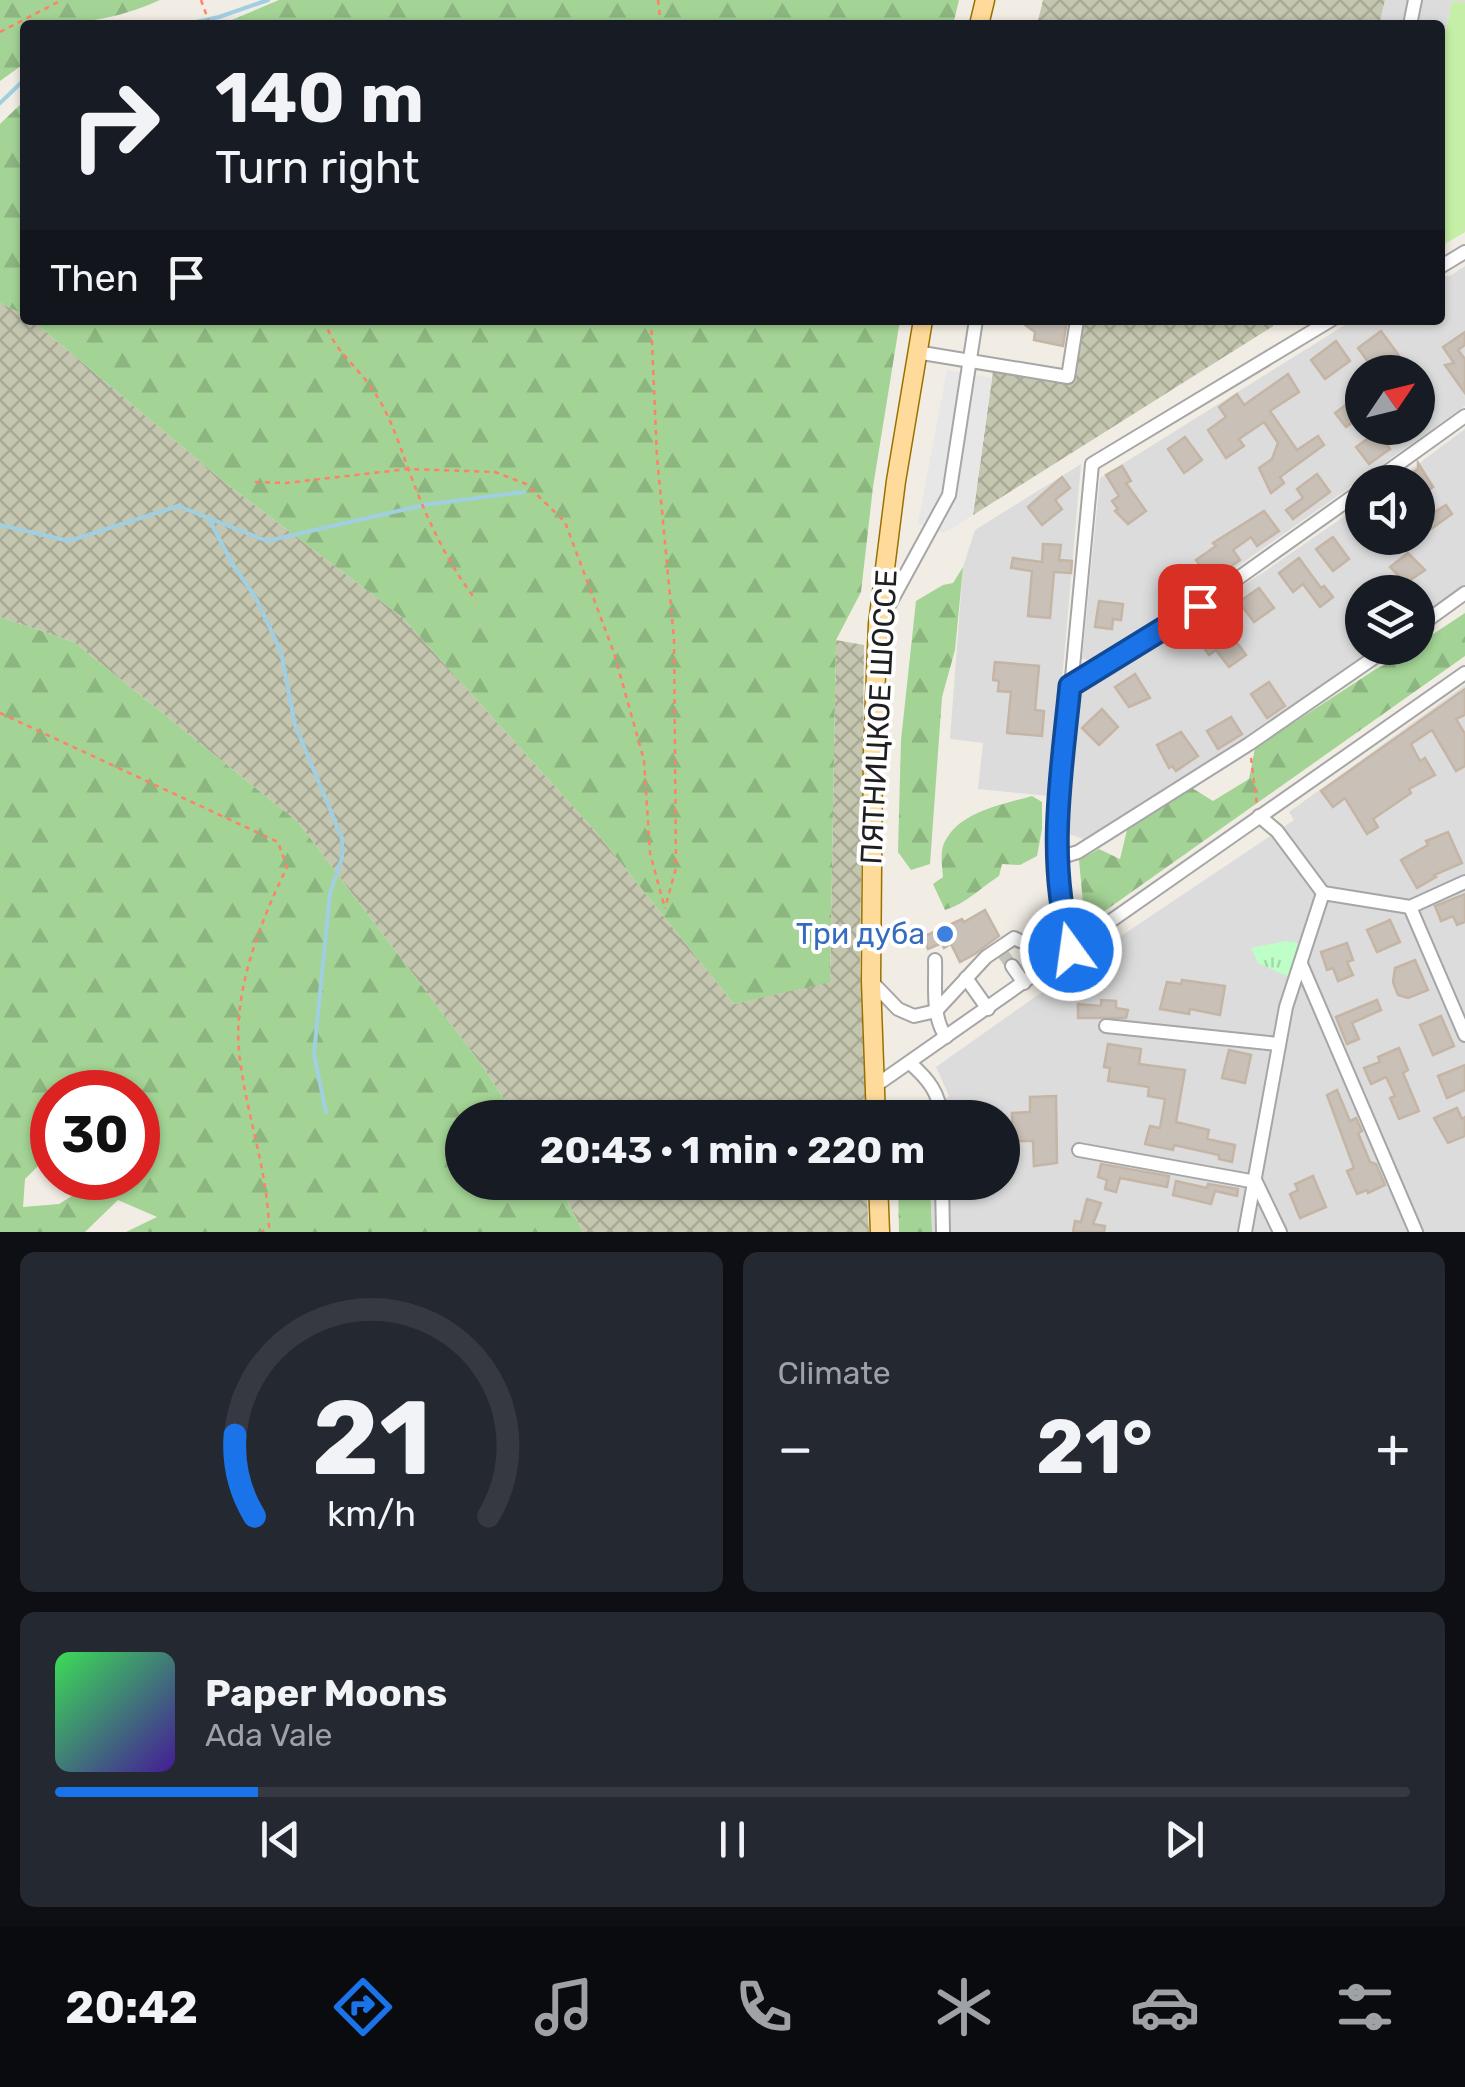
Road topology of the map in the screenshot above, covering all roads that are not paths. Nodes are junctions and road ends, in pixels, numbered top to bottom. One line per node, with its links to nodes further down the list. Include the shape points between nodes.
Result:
1 (921, 325): 5 (main road, ПЯТНИЦКОЕ ШОССЕ)
2 (975, 325): 6 (street)
3 (1076, 325): 6 (street, via 1068,377)
4 (1323, 325): 15 (street, via 1092,464)
5 (916, 352): 6 (street); 12 (main road, ПЯТНИЦКОЕ ШОССЕ)
6 (970, 361): 12 (street, via 949,495)
7 (1465, 416): 8 (street)
8 (1397, 465)
9 (1345, 502): 15 (street, via 1200,606)
10 (1465, 593): 11 (street)
11 (1435, 615)
12 (878, 624): 29 (main road, ПЯТНИЦКОЕ ШОССЕ)
13 (1363, 665): 17 (street, via 1078,852)
14 (1465, 672): 16 (street)
15 (1070, 686): 17 (street)
16 (1258, 816): 19 (street); 22 (street)
17 (1055, 859): 22 (street)
18 (1465, 882): 20 (street)
19 (1324, 892): 20 (street); 25 (street)
20 (1410, 906): 34 (street)
21 (1020, 941): 28 (street, via 1014,938)
22 (1071, 950): 27 (street)
23 (1029, 954): 27 (street)
24 (936, 960): 32 (street)
25 (1301, 964): 36 (street); 49 (street)
26 (1012, 966): 30 (street)
27 (1041, 970): 30 (street)
28 (966, 978): 31 (street); 32 (street)
29 (871, 981): 32 (street, via 898,1009 914,1016); 38 (main road, ПЯТНИЦКОЕ ШОССЕ)
30 (1024, 983): 31 (street)
31 (988, 1009): 35 (street)
32 (936, 1011): 35 (street)
33 (1106, 1026): 36 (street)
34 (1465, 1035)
35 (946, 1038): 37 (street)
36 (1278, 1044): 42 (street)
37 (910, 1063): 38 (street); 40 (street)
38 (875, 1086): 39 (main road, ПЯТНИЦКОЕ ШОССЕ)
39 (875, 1100)
40 (939, 1100)
41 (1079, 1150): 42 (street)
42 (1256, 1182): 47 (street); 48 (street)
43 (879, 1200): 45 (main road)
44 (943, 1200): 46 (street)
45 (880, 1232)
46 (944, 1232)
47 (1246, 1232)
48 (1280, 1232)
49 (1416, 1232)

